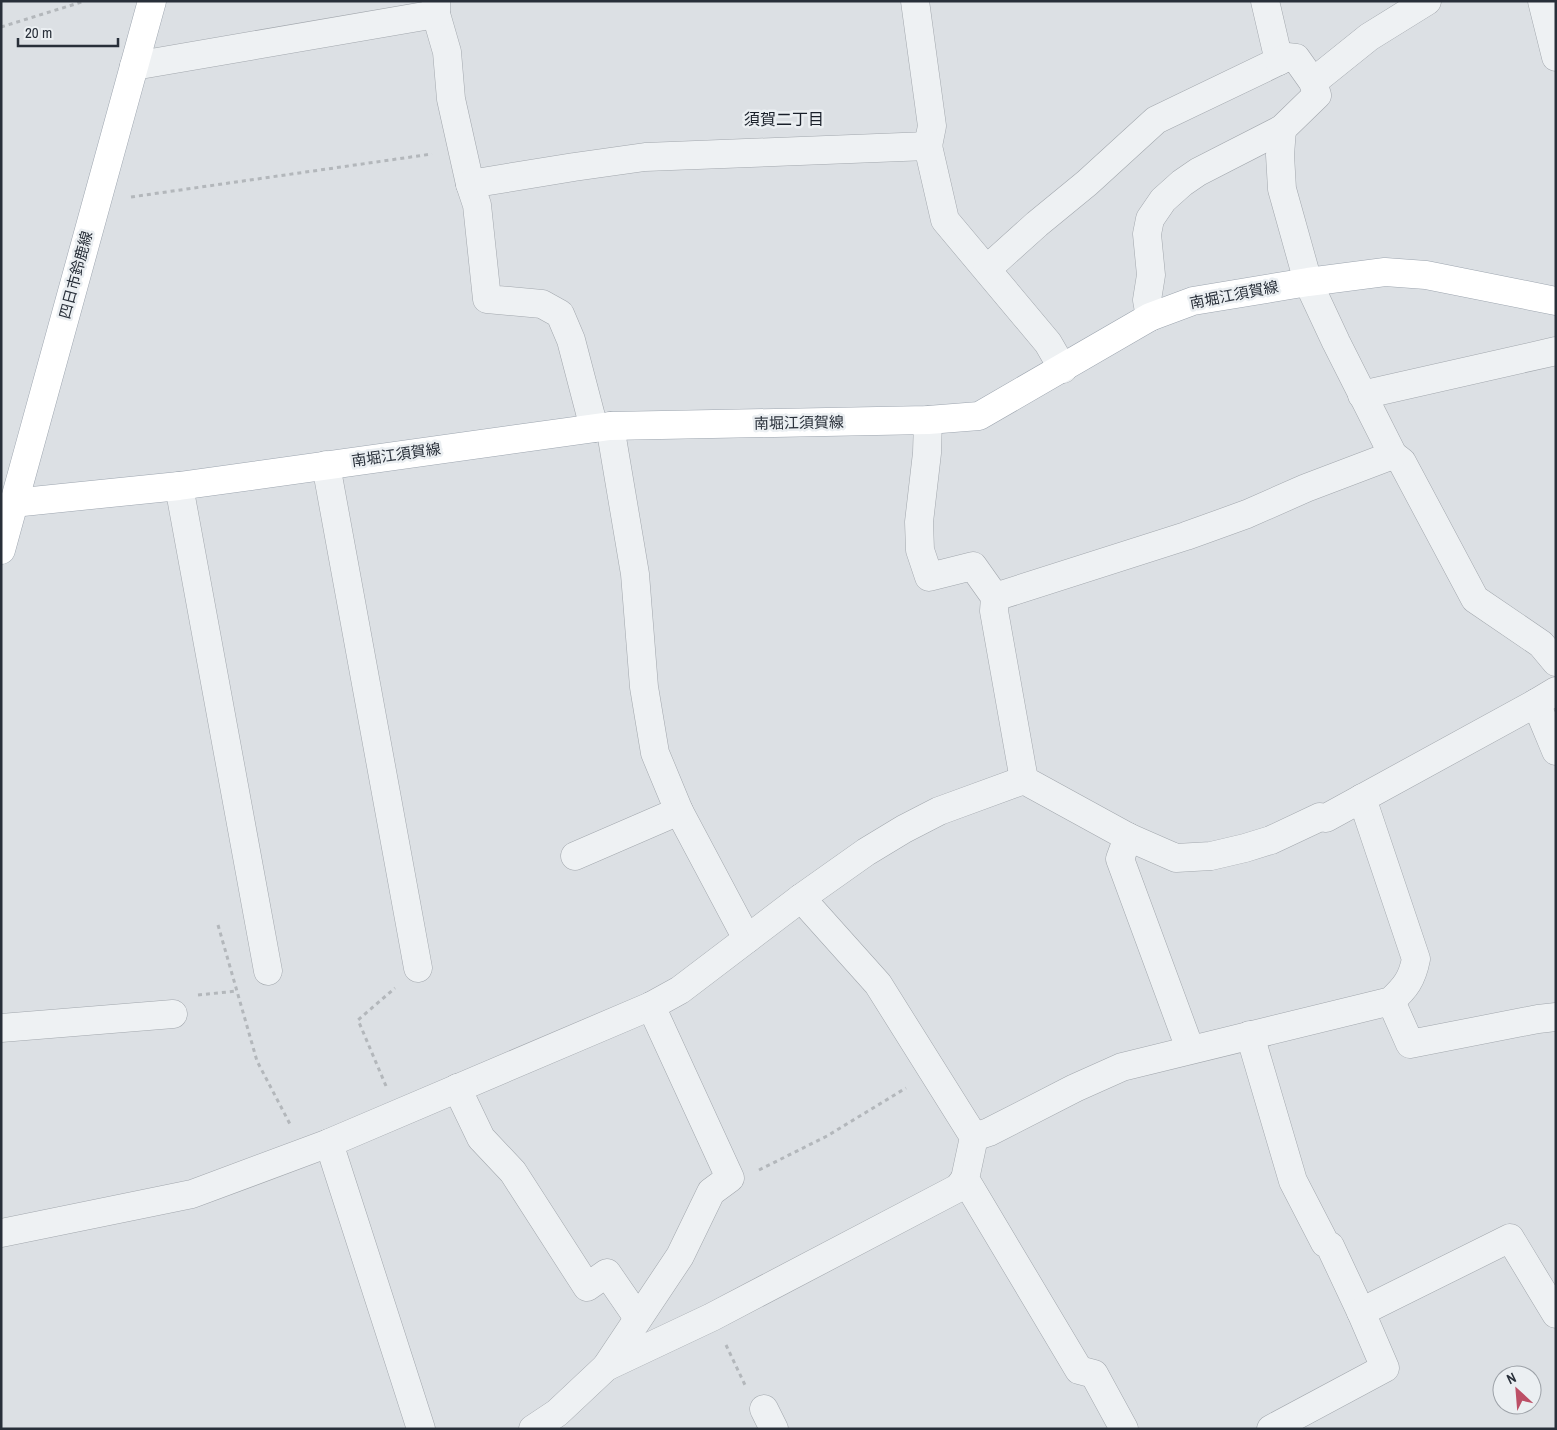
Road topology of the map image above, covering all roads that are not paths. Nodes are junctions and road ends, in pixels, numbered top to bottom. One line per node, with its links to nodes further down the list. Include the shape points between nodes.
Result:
1 (152, 1): 9 (main road, 四日市鈴鹿線)
2 (915, 1): 12 (street, via 932,126)
3 (1265, 1): 8 (street)
4 (1427, 1): 10 (street, via 1369,37)
5 (1542, 1): 7 (street)
6 (436, 8): 9 (street); 13 (street, via 447,52 451,99)
7 (1556, 58)
8 (1279, 61): 10 (street, via 1287,57 1296,58); 14 (street, via 1156,120)
9 (134, 66): 26 (main road, 四日市鈴鹿線)
10 (1313, 82): 11 (street, via 1317,95)
11 (1282, 129): 15 (street, via 1282,189); 17 (street, via 1190,177 1163,200 1150,219 1147,234 1151,275 1147,300)
12 (928, 146): 13 (street, via 645,157); 14 (street, via 945,220)
13 (470, 184): 22 (street, via 477,205 487,299 542,304 560,314)
14 (987, 269): 19 (street, via 1048,343)
15 (1308, 282): 16 (main road, 南堀江須賀線, via 1385,272 1426,275); 17 (main road, 南堀江須賀線, via 1193,302); 20 (street)
16 (1556, 301)
17 (1150, 317): 19 (main road, 南堀江須賀線)
18 (1556, 351): 20 (street)
19 (1063, 369): 21 (main road, 南堀江須賀線, via 979,416)
20 (1362, 395): 23 (street)
21 (928, 420): 22 (main road, 南堀江須賀線); 28 (street, via 920,550 929,577 973,566)
22 (602, 427): 24 (main road, 南堀江須賀線); 34 (street, via 635,574 644,688 654,753)
23 (1393, 455): 28 (street, via 1247,514); 29 (street, via 1402,462 1475,599 1541,644)
24 (326, 464): 25 (main road, 南堀江須賀線); 39 (street)
25 (179, 486): 26 (main road, 南堀江須賀線); 40 (street)
26 (7, 504): 27 (main road, 四日市鈴鹿線)
27 (1, 550)
28 (995, 604): 32 (street)
29 (1556, 662)
30 (1546, 697): 31 (street); 33 (street)
31 (1556, 750)
32 (1024, 780): 35 (street); 37 (street, via 939,811 904,829)
33 (1362, 798): 35 (street, via 1326,818 1320,817 1271,840 1211,856 1176,858); 41 (street, via 1416,959 1413,974 1405,988)
34 (680, 811): 36 (street); 38 (street)
35 (1128, 837): 47 (street, via 1120,859)
36 (575, 856)
37 (801, 898): 38 (street); 49 (street, via 878,984)
38 (747, 939): 42 (street, via 680,990)
39 (418, 968)
40 (268, 971)
41 (1391, 1001): 44 (street, via 1410,1044); 46 (street)
42 (651, 1006): 48 (street); 55 (street, via 730,1178 711,1192 680,1256)
43 (173, 1014): 45 (street)
44 (1556, 1016)
45 (1, 1028)
46 (1250, 1035): 47 (street); 53 (street, via 1293,1182 1325,1243 1330,1246)
47 (1190, 1049): 49 (street, via 1122,1067)
48 (457, 1088): 50 (street); 55 (street, via 481,1138 513,1172 586,1286 607,1273)
49 (974, 1137): 51 (street)
50 (329, 1143): 52 (street, via 192,1194); 57 (street)
51 (965, 1179): 56 (street, via 958,1188 864,1238 712,1317); 59 (street, via 1079,1370 1094,1374)
52 (1, 1233)
53 (1361, 1312): 54 (street, via 1510,1238); 60 (street, via 1385,1368)
54 (1556, 1314)
55 (638, 1318): 56 (street)
56 (606, 1367): 58 (street, via 557,1413)
57 (421, 1429)
58 (533, 1429)
59 (1124, 1429)
60 (1271, 1429)

